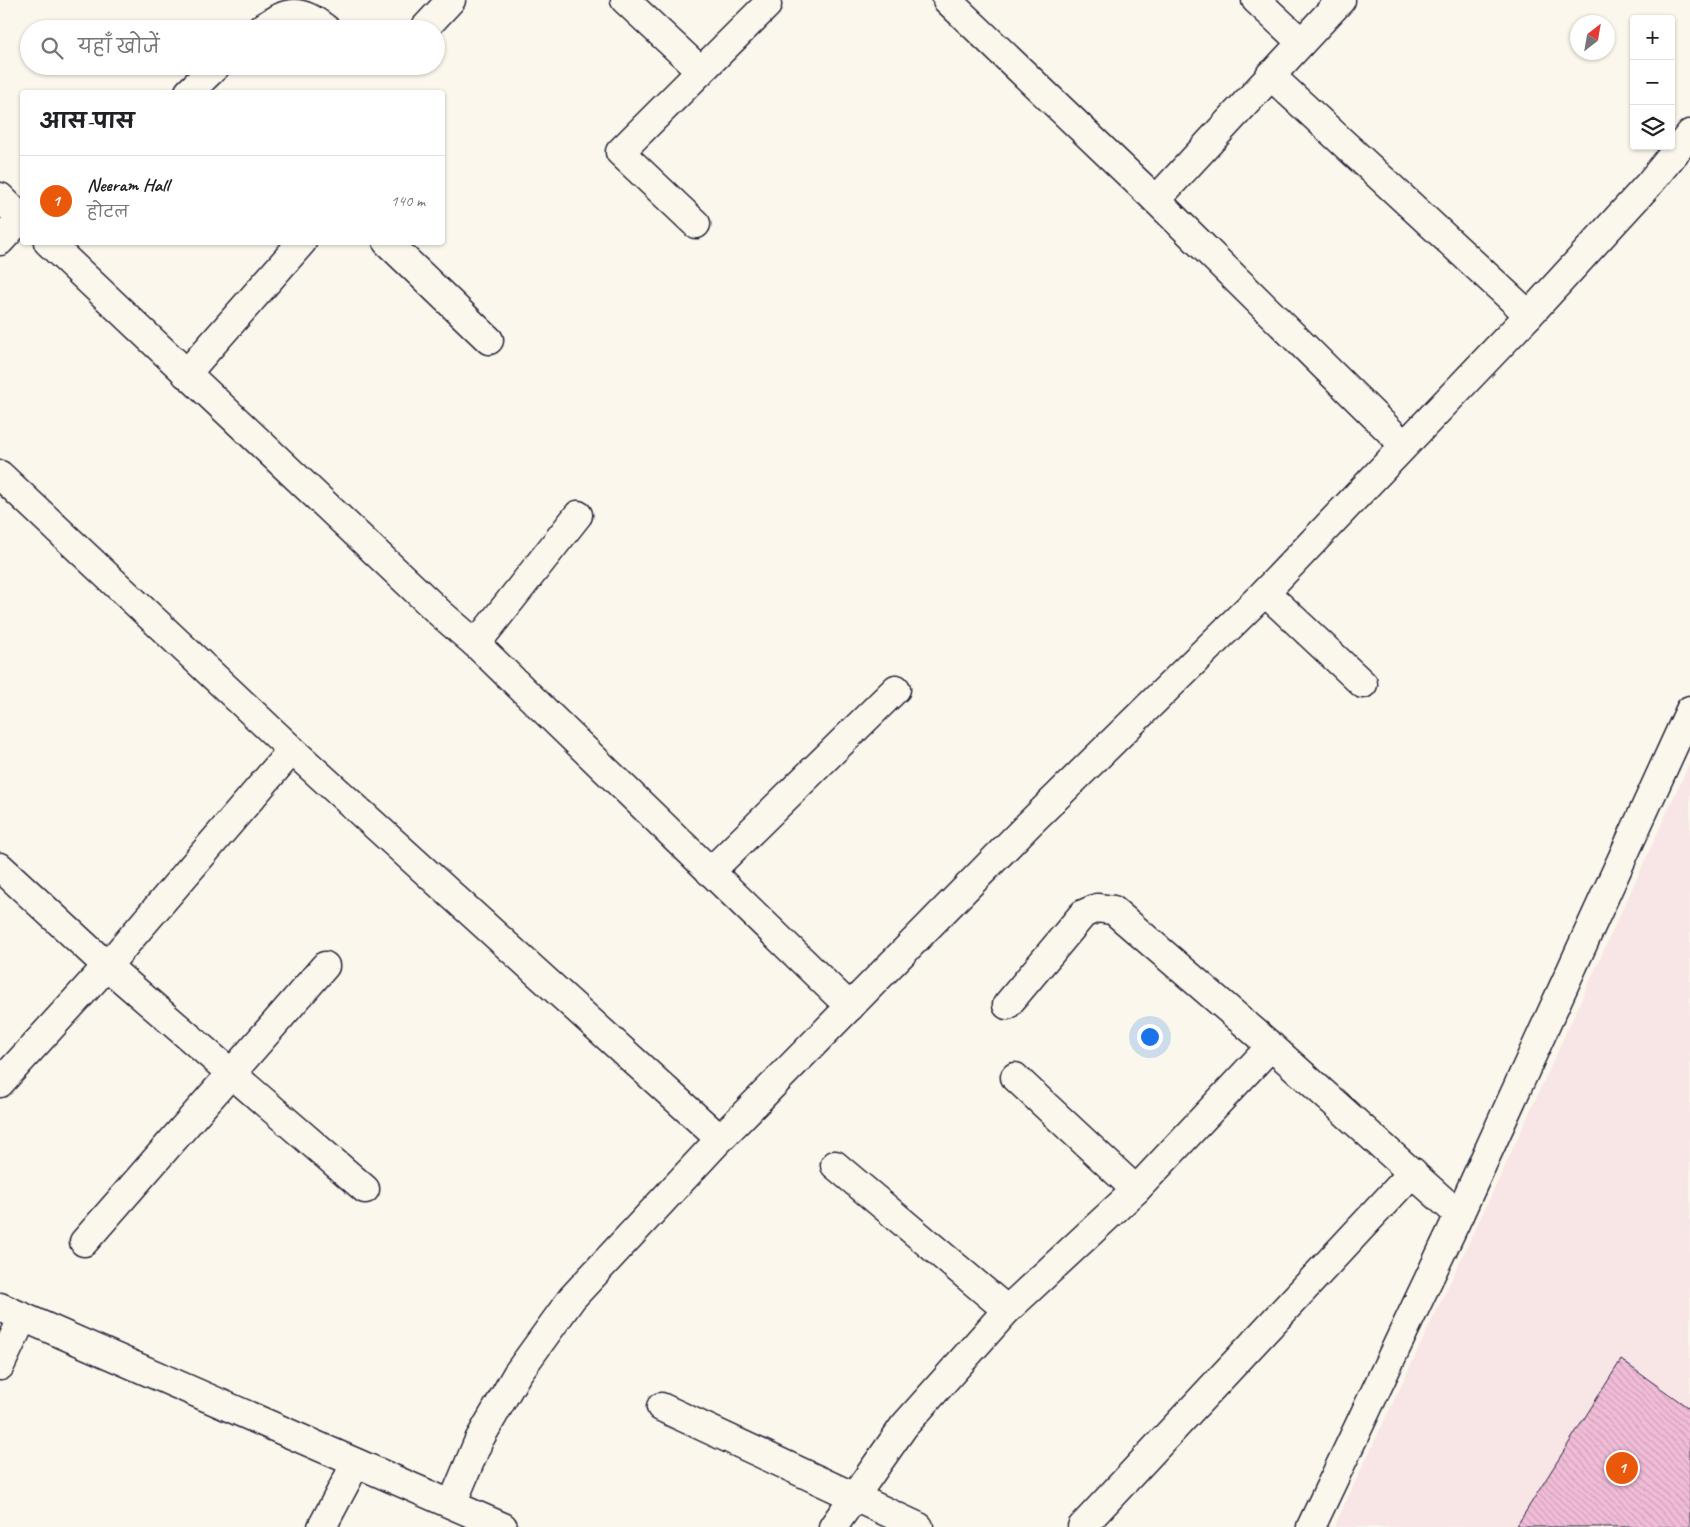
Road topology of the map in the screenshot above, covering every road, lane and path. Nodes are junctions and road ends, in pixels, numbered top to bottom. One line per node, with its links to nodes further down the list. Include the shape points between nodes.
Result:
1 (451, 0): 9 (street)
2 (625, 0): 11 (street)
3 (947, 0): 17 (street)
4 (1256, 0): 10 (street)
5 (1341, 0): 10 (street)
6 (767, 6): 11 (street)
7 (273, 20): 8 (street, via 295,14)
8 (314, 20)
9 (432, 20)
10 (1301, 42): 13 (street)
11 (701, 72): 20 (street, via 620,152)
12 (207, 75): 14 (street)
13 (1270, 75): 17 (street); 25 (street)
14 (191, 90)
15 (1690, 134): 25 (street, via 1649,184)
16 (0, 197): 18 (street)
17 (1156, 200): 28 (street)
18 (20, 216)
19 (20, 220): 21 (street)
20 (696, 224)
21 (0, 241)
22 (51, 245): 27 (street)
23 (299, 245): 27 (street)
24 (390, 245): 26 (street)
25 (1528, 315): 28 (street)
26 (489, 340)
27 (186, 374): 32 (street)
28 (1404, 445): 31 (street)
29 (0, 475): 36 (street)
30 (578, 515): 32 (street)
31 (1265, 592): 33 (street); 42 (street, via 1028,825)
32 (476, 644): 38 (street)
33 (1363, 684)
34 (896, 689): 38 (street)
35 (1690, 710): 52 (street)
36 (292, 750): 39 (street); 47 (street)
37 (0, 867): 39 (street)
38 (710, 872): 42 (street)
39 (107, 966): 44 (street); 46 (street)
40 (325, 966): 44 (street)
41 (1008, 1005): 43 (street, via 1083,914 1097,908 1113,910)
42 (850, 1007): 47 (street)
43 (1271, 1046): 49 (street); 51 (street)
44 (231, 1073): 50 (street); 53 (street)
45 (1015, 1077): 51 (street)
46 (0, 1083)
47 (720, 1139): 60 (street, via 572,1298 517,1374 479,1440)
48 (835, 1165): 54 (street)
49 (1413, 1172): 52 (street); 65 (street)
50 (365, 1189)
51 (1136, 1190): 54 (street)
52 (1459, 1215): 66 (street)
53 (84, 1242)
54 (1007, 1310): 59 (street, via 904,1426)
55 (12, 1312): 56 (street); 58 (street)
56 (0, 1366)
57 (661, 1407): 59 (street)
58 (356, 1463): 60 (street); 61 (street)
59 (853, 1496): 63 (street); 64 (street)
60 (452, 1504): 62 (street)
61 (322, 1527)
62 (503, 1527)
63 (832, 1527)
64 (919, 1527)
65 (1082, 1527)
66 (1311, 1527)

